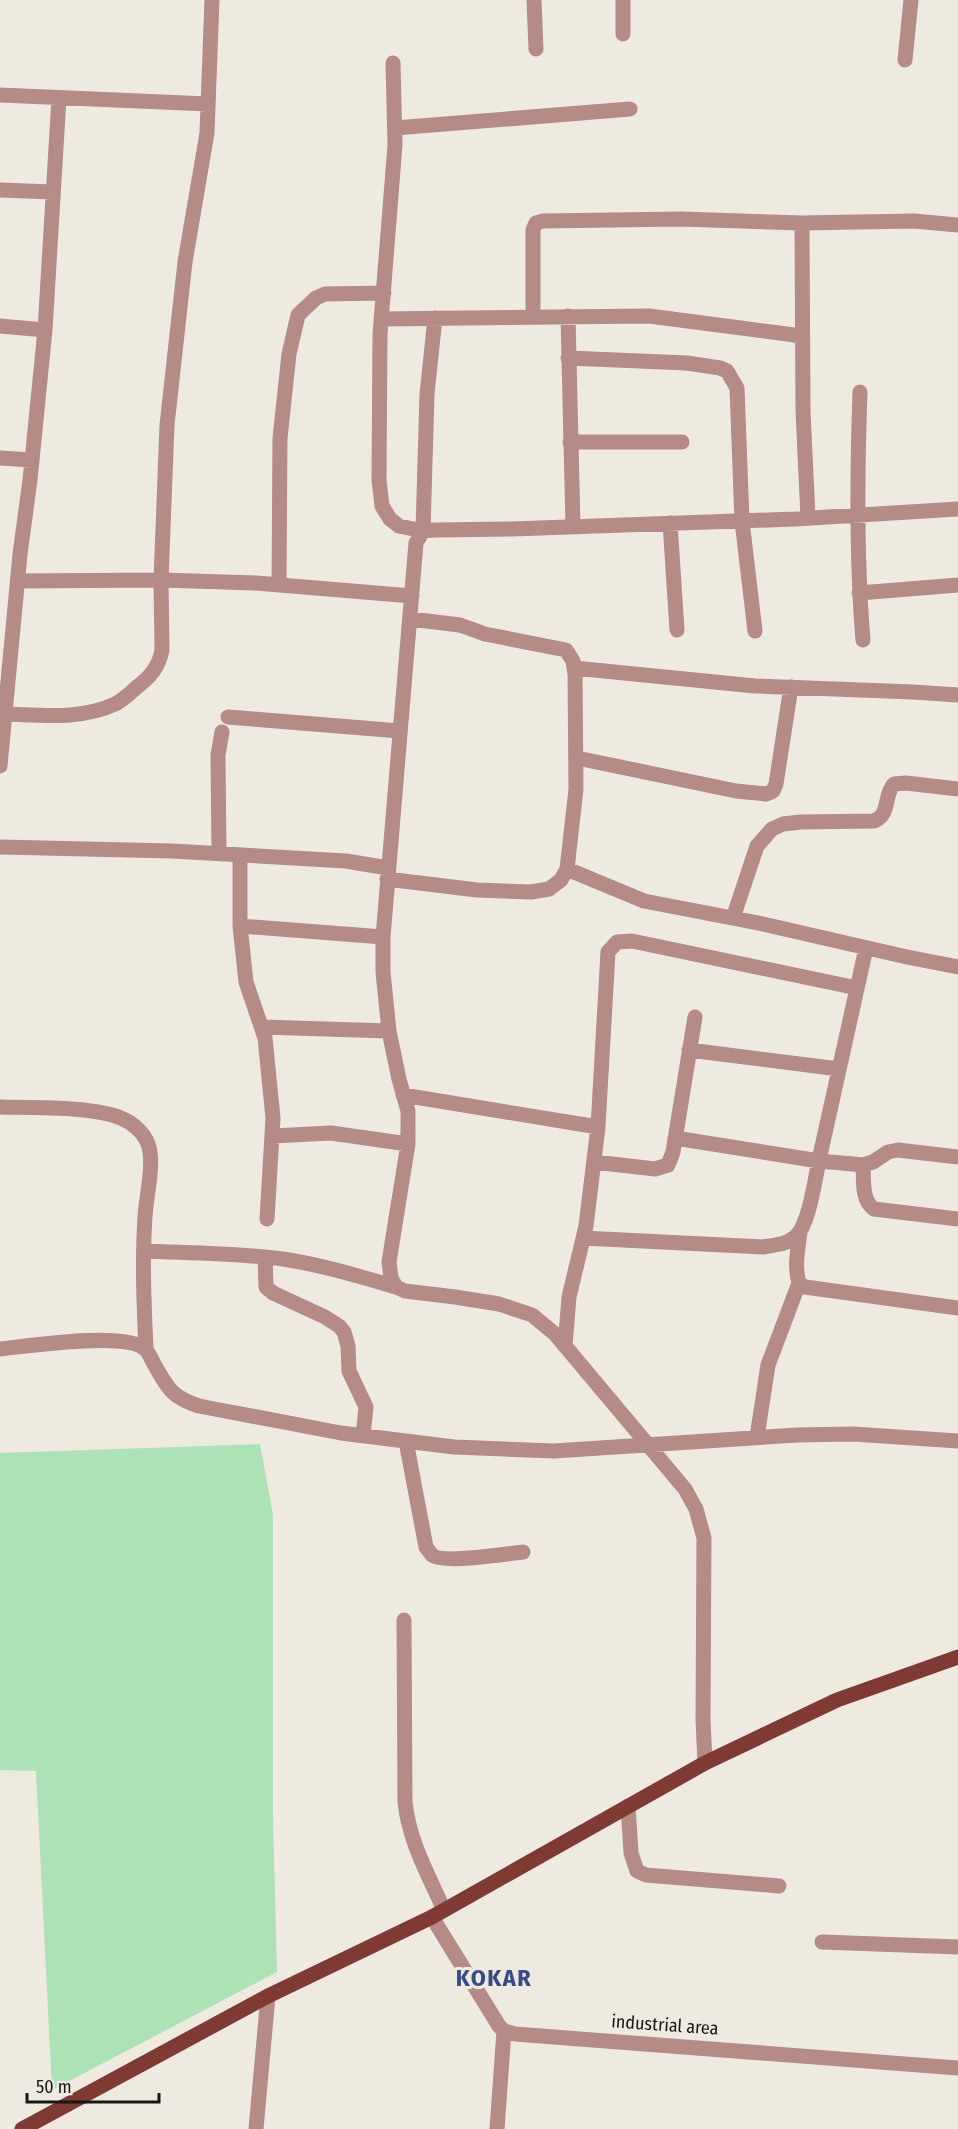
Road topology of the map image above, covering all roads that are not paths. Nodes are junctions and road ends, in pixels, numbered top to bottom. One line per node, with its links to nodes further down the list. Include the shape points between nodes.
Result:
1 (212, 0): 11 (street)
2 (534, 0): 6 (street)
3 (623, 0): 5 (street)
4 (911, 0): 7 (street)
5 (623, 34)
6 (536, 50)
7 (905, 60)
8 (393, 63): 13 (street)
9 (0, 96): 10 (street)
10 (59, 98): 11 (street); 15 (street)
11 (208, 104): 39 (street, via 207,133 185,262 168,425)
12 (630, 109): 13 (street)
13 (395, 128): 18 (street)
14 (0, 190): 15 (street)
15 (53, 192): 24 (street)
16 (802, 223): 17 (street, via 914,221); 19 (street, via 681,219 536,223); 25 (street)
17 (958, 225)
18 (384, 293): 22 (street); 41 (street, via 325,294 298,315 289,354 280,438)
19 (533, 316): 20 (street); 21 (street)
20 (568, 316): 25 (street, via 649,316); 26 (street)
21 (435, 318): 22 (street); 38 (street, via 427,394)
22 (382, 319): 38 (street, via 379,480 382,506 399,526)
23 (0, 326): 24 (street)
24 (45, 330): 31 (street)
25 (802, 336): 34 (street)
26 (568, 358): 28 (street); 35 (street, via 687,363 727,371 737,388)
27 (861, 392): 33 (street)
28 (570, 442): 29 (street); 37 (street)
29 (682, 442)
30 (0, 458): 31 (street)
31 (32, 460): 40 (street)
32 (958, 509): 33 (street)
33 (857, 514): 34 (street); 43 (street)
34 (808, 518): 35 (street)
35 (742, 521): 36 (street); 47 (street)
36 (670, 523): 37 (street); 46 (street)
37 (573, 527): 38 (street)
38 (423, 531): 44 (street, via 416,543)
39 (161, 580): 40 (street); 41 (street); 53 (street, via 162,650 160,662 150,677 117,703 96,711 79,715)
40 (18, 581): 48 (street)
41 (279, 585): 44 (street)
42 (958, 585): 43 (street)
43 (859, 593): 49 (street)
44 (412, 596): 45 (street)
45 (410, 619): 50 (street, via 460,625 485,634 566,650); 54 (street)
46 (677, 630)
47 (755, 631)
48 (7, 635): 53 (street)
49 (863, 640)
50 (574, 668): 51 (street); 55 (street)
51 (791, 687): 52 (street); 55 (street, via 776,784 766,794)
52 (958, 695)
53 (6, 714): 56 (street)
54 (400, 731): 59 (street, via 225,725 218,755); 62 (street)
55 (577, 758): 61 (street)
56 (0, 766)
57 (958, 789): 63 (street, via 894,784 889,789 885,812 874,821 801,822 772,828 757,846)
58 (0, 847): 59 (street)
59 (219, 854): 60 (street)
60 (240, 855): 62 (street, via 346,861); 64 (street)
61 (567, 869): 62 (street, via 549,890 531,892 477,890); 63 (street, via 644,901)
62 (387, 873): 65 (street)
63 (733, 918): 66 (street)
64 (240, 926): 65 (street); 70 (street, via 246,982)
65 (383, 937): 71 (street)
66 (866, 948): 67 (street); 68 (street)
67 (958, 967)
68 (857, 988): 73 (street); 76 (street, via 617,942 608,952)
69 (695, 1017): 72 (street)
70 (262, 1027): 71 (street); 77 (street)
71 (389, 1030): 74 (street)
72 (689, 1050): 73 (street); 78 (street)
73 (839, 1069): 81 (street)
74 (403, 1095): 76 (street); 79 (street, via 408,1111)
75 (0, 1107): 88 (street, via 76,1110 110,1115 134,1125 148,1145 150,1163)
76 (598, 1127): 82 (street)
77 (272, 1136): 79 (street, via 331,1133); 84 (street)
78 (675, 1138): 81 (street); 82 (street, via 668,1166 654,1169)
79 (408, 1144): 91 (street, via 389,1262)
80 (958, 1157): 83 (street, via 898,1150)
81 (819, 1161): 83 (street); 86 (street)
82 (594, 1162): 87 (street)
83 (863, 1165): 85 (street, via 866,1198 874,1209)
84 (267, 1219)
85 (958, 1219)
86 (800, 1232): 87 (street, via 780,1245 763,1247); 90 (street, via 796,1264)
87 (583, 1238): 93 (street, via 569,1297)
88 (144, 1251): 89 (street); 95 (street)
89 (265, 1257): 91 (street, via 335,1269); 96 (street, via 266,1287 325,1317 344,1332 349,1371 366,1407)
90 (799, 1283): 92 (street, via 815,1290); 97 (street, via 768,1365)
91 (396, 1287): 93 (street, via 499,1304 532,1315)
92 (958, 1308)
93 (565, 1346): 100 (street)
94 (0, 1349): 95 (street, via 99,1340 136,1342)
95 (146, 1349): 96 (street, via 169,1388 182,1400)
96 (363, 1436): 98 (street)
97 (757, 1437): 99 (street, via 853,1434); 100 (street)
98 (406, 1441): 100 (street, via 554,1451); 101 (street, via 426,1547 431,1555 463,1558)
99 (958, 1441)
100 (647, 1444): 104 (street, via 685,1489 696,1509 704,1538)
101 (523, 1552)
102 (404, 1620): 107 (street, via 407,1820)
103 (958, 1656): 104 (main road, via 837,1700)
104 (705, 1763): 105 (main road)
105 (628, 1806): 106 (street, via 631,1853 637,1871 646,1875); 107 (main road)
106 (779, 1886)
107 (438, 1914): 110 (main road); 111 (street)
108 (822, 1942): 109 (street)
109 (958, 1947)
110 (268, 1996): 113 (main road); 114 (street)
111 (504, 2031): 112 (street, industrial area); 115 (street)
112 (958, 2068)
113 (22, 2129)
114 (256, 2129)
115 (497, 2129)

